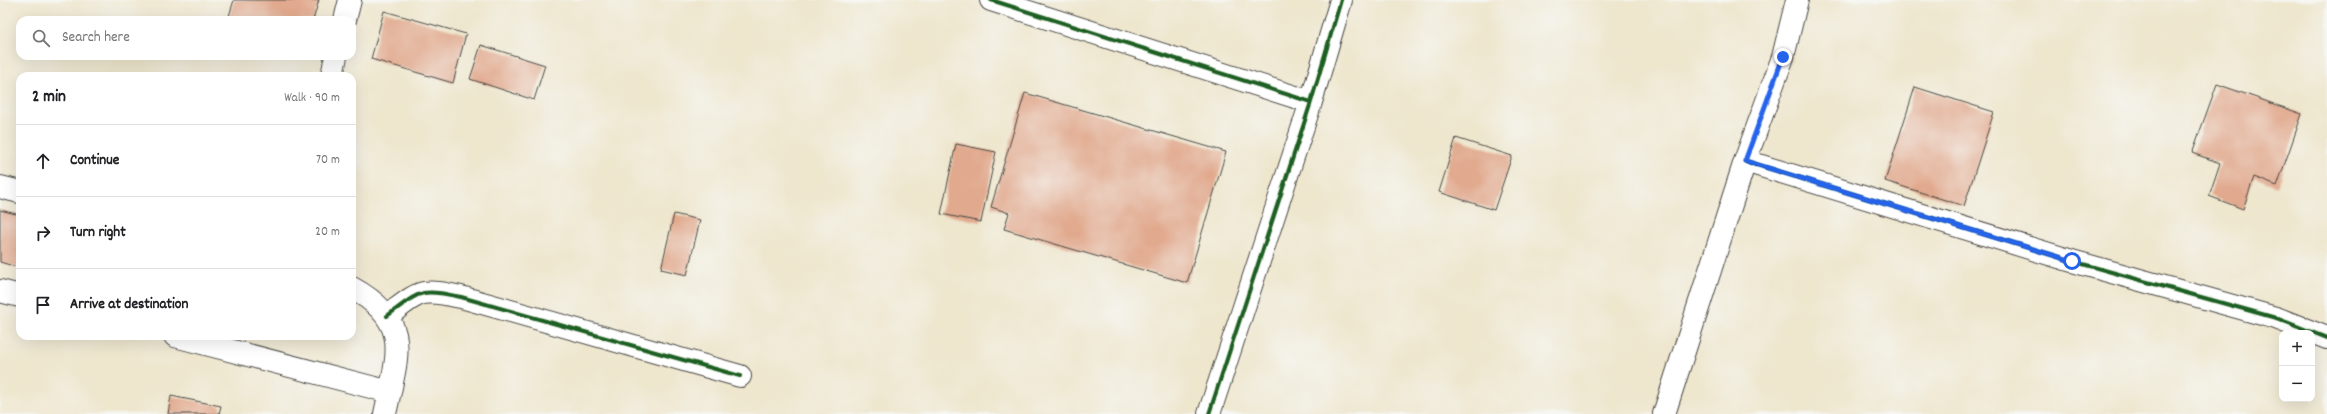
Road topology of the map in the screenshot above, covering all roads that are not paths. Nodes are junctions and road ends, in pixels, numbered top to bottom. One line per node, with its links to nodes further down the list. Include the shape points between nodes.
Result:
1 (350, 0): 5 (street)
2 (991, 0): 8 (street)
3 (1341, 0): 8 (street)
4 (1797, 0): 9 (street, via 1783,57)
5 (346, 16)
6 (335, 60): 7 (street)
7 (333, 72)
8 (1311, 102): 21 (street)
9 (1745, 161): 16 (street, via 2072,261 2276,318); 22 (street)
10 (0, 187): 11 (street)
11 (16, 191)
12 (356, 290): 15 (street, via 372,299)
13 (0, 291): 14 (street)
14 (16, 295)
15 (388, 316): 18 (street, via 419,293 436,292); 19 (street, via 398,340)
16 (2327, 338)
17 (190, 340): 19 (street)
18 (740, 376)
19 (390, 392): 20 (street)
20 (386, 414)
21 (1209, 414)
22 (1664, 414)

